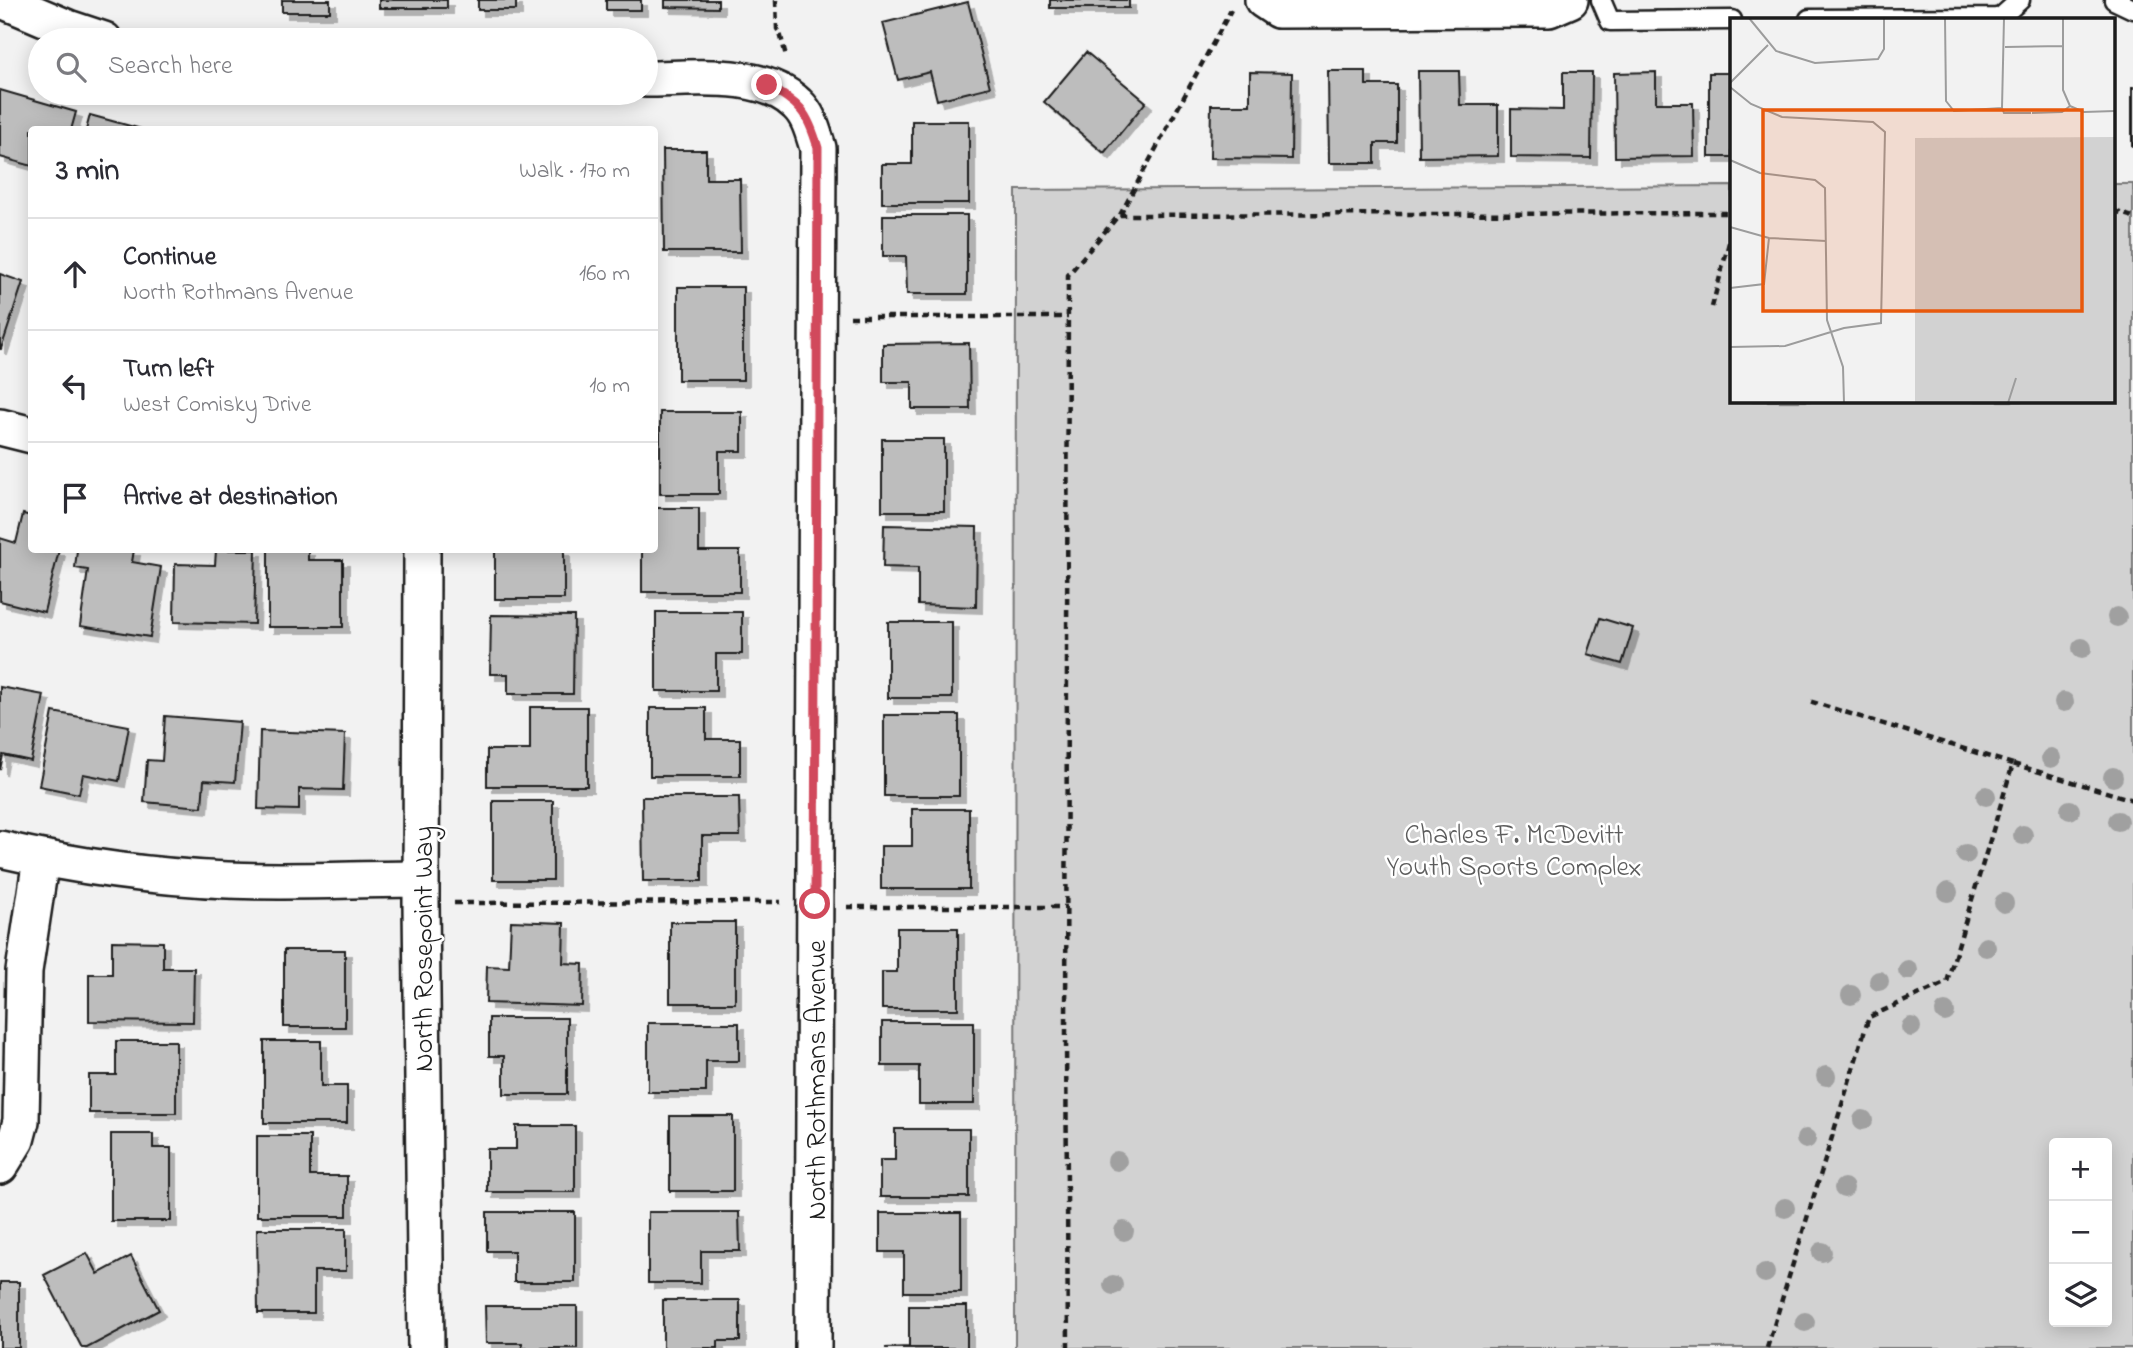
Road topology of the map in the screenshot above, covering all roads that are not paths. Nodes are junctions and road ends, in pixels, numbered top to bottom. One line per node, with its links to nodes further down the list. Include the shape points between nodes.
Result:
1 (2, 0): 10 (street)
2 (1263, 0): 3 (street, via 1278,10 1549,9)
3 (1570, 0)
4 (1601, 0): 9 (lane, via 1609,21)
5 (2020, 0): 8 (lane)
6 (2114, 0): 7 (lane)
7 (2133, 9)
8 (1996, 18)
9 (1730, 20)
10 (66, 28)
11 (658, 79): 20 (street, North Rothmans Avenue, via 733,79 767,85 797,103 811,123 818,148)
12 (0, 427): 13 (street)
13 (28, 434)
14 (422, 553): 17 (street, North Rosepoint Way)
15 (0, 849): 16 (street)
16 (41, 859): 17 (street, via 228,880); 18 (street, via 24,971 20,1121 16,1140)
17 (421, 891): 19 (street, North Rosepoint Way)
18 (1, 1165)
19 (426, 1348)
20 (813, 1348)

